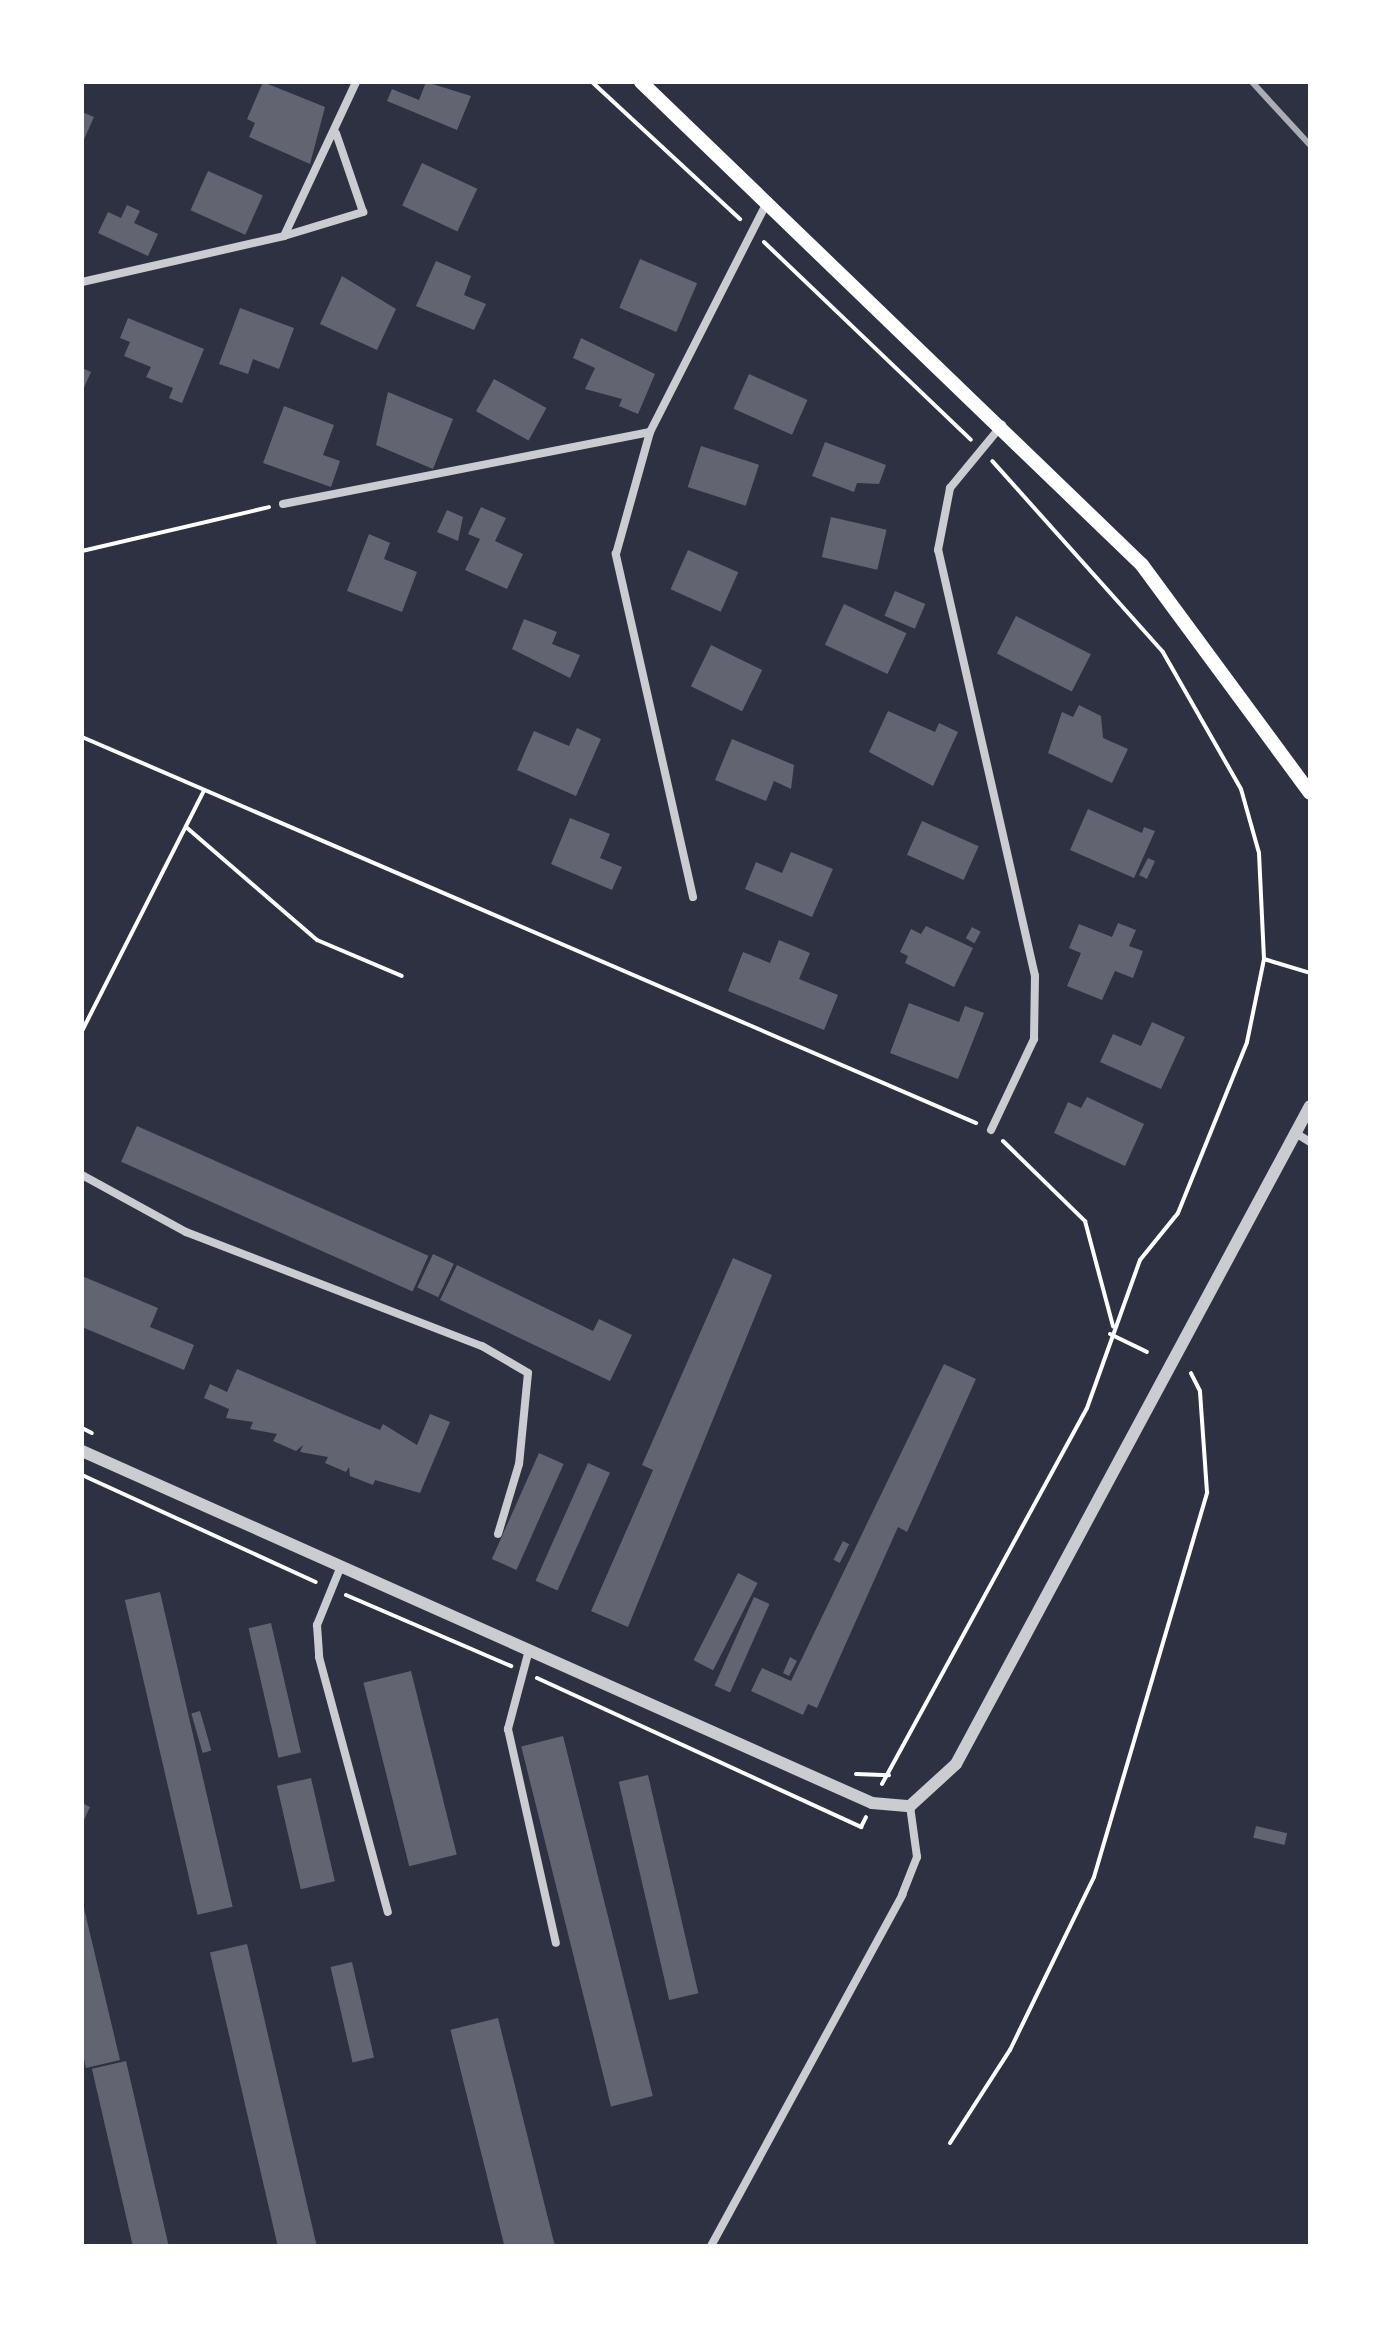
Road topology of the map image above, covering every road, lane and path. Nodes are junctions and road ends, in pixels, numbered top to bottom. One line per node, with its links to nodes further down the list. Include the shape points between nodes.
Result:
1 (356, 82): 4 (street)
2 (592, 82): 6 (path)
3 (641, 82): 5 (main road)
4 (336, 133): 7 (street); 7 (street, via 363,212)
5 (769, 198): 10 (main road); 11 (street)
6 (736, 216)
7 (284, 236): 9 (street)
8 (764, 242): 12 (path)
9 (82, 282)
10 (1002, 424): 18 (main road, via 1142,565); 26 (street, via 950,488 938,550 1035,976 1034,1039)
11 (650, 432): 14 (street); 20 (street, via 616,554)
12 (965, 434)
13 (993, 462): 21 (path, via 1163,652 1241,789 1259,853)
14 (283, 504): 15 (path)
15 (82, 551)
16 (82, 737): 17 (path)
17 (204, 791): 19 (path); 26 (path)
18 (1310, 793)
19 (186, 826): 23 (path, via 317,940); 24 (path)
20 (693, 897)
21 (1264, 959): 22 (path); 30 (path, via 1247,1042 1178,1213 1140,1260)
22 (1310, 973)
23 (402, 976)
24 (82, 1031)
25 (1310, 1106): 27 (street)
26 (991, 1130): 30 (path, via 1085,1221 1098,1255 1104,1316)
27 (1293, 1132): 28 (street); 43 (street, via 956,1764)
28 (1310, 1142)
29 (82, 1175): 36 (street, via 186,1232 482,1346 528,1373 519,1464)
30 (1113, 1326): 31 (path)
31 (1110, 1334): 32 (path); 42 (path, via 1087,1408 1025,1533)
32 (1147, 1352)
33 (1191, 1373): 47 (path, via 1200,1391 1207,1492 1094,1877 1031,2010)
34 (82, 1451): 37 (street)
35 (82, 1475): 38 (path)
36 (498, 1534)
37 (341, 1566): 40 (street); 45 (street, via 317,1625 319,1657)
38 (317, 1583)
39 (345, 1595): 41 (path)
40 (529, 1650): 41 (street); 43 (street, via 872,1803)
41 (521, 1670): 44 (path, via 861,1827); 46 (street, via 508,1729)
42 (880, 1786)
43 (910, 1806): 48 (street, via 917,1857 902,1895)
44 (865, 1819)
45 (388, 1912)
46 (556, 1943)
47 (950, 2143)
48 (711, 2246)

